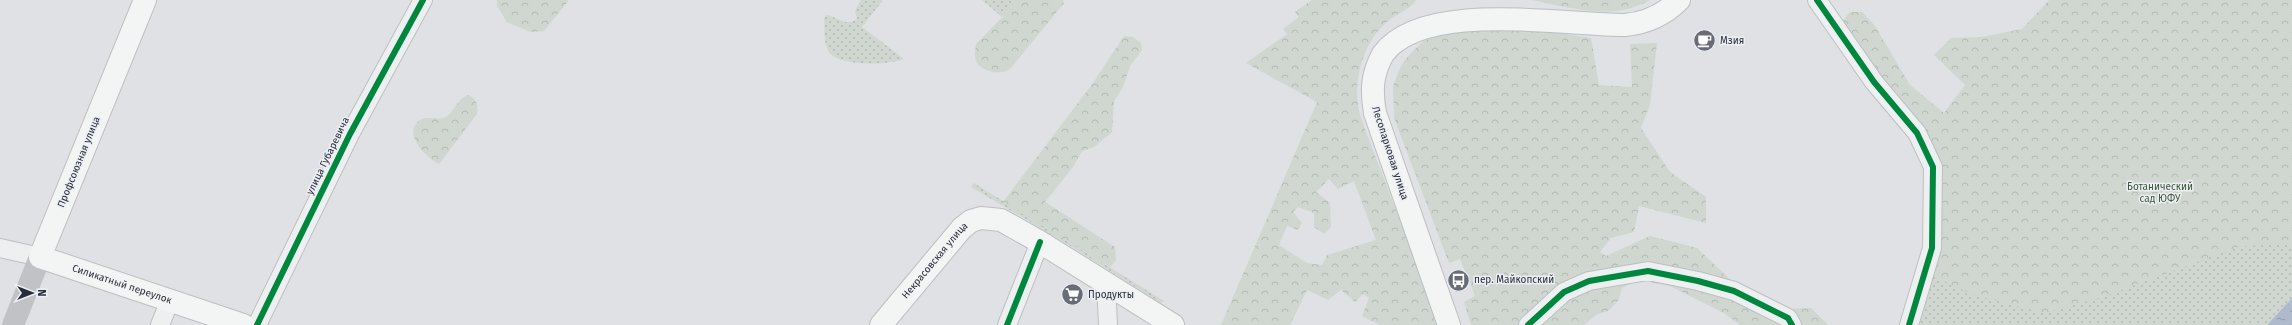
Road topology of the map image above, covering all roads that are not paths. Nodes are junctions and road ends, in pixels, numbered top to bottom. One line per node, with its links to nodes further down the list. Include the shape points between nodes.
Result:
1 (145, 0): 7 (main road, Профсоюзная улица)
2 (424, 0): 13 (street, улица Губаревича, via 350,134)
3 (1679, 0): 18 (main road, Лесопарковая улица, via 1657,17 1625,25 1503,12 1448,15 1412,26 1391,42 1374,73 1372,86 1375,112)
4 (1817, 0): 21 (street, via 1874,82 1917,133 1933,167 1932,248)
5 (1040, 242): 8 (main road); 14 (main road, Некрасовская улица, via 1001,220 980,218 971,221 962,228); 15 (street)
6 (0, 248): 7 (street, Силикатный переулок)
7 (40, 257): 9 (main road, Силикатный переулок); 10 (main road, Профсоюзная улица)
8 (1106, 283): 16 (street); 17 (main road)
9 (170, 300): 11 (street); 12 (main road, Силикатный переулок)
10 (13, 325)
11 (160, 325)
12 (243, 325)
13 (257, 325)
14 (881, 325)
15 (1007, 325)
16 (1108, 325)
17 (1173, 325)
18 (1449, 325)
19 (1528, 325): 20 (street, via 1564,292 1589,281 1648,271 1698,280 1734,291 1788,318)
20 (1792, 325)
21 (1909, 325)

